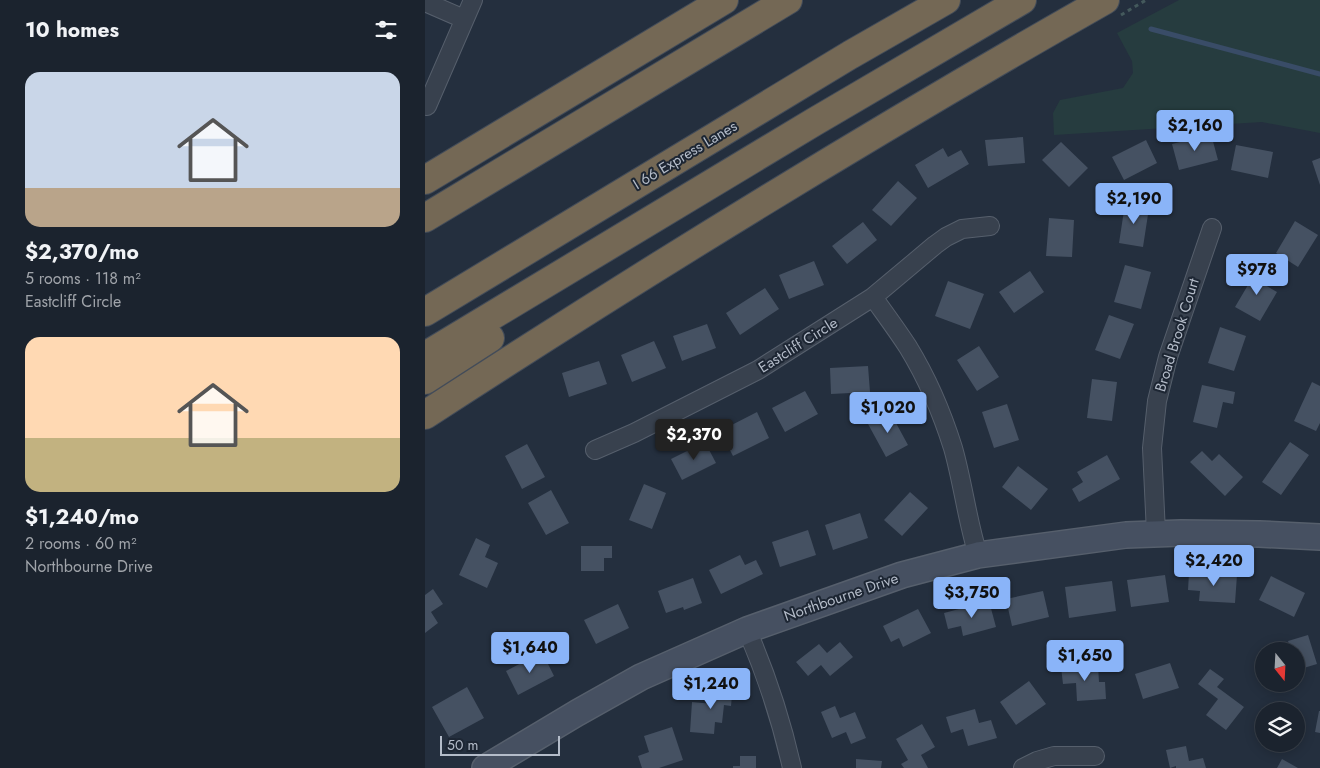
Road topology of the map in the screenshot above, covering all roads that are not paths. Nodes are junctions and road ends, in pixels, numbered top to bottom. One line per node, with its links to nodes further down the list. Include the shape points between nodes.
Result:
1 (473, 0): 8 (street)
2 (724, 0): 11 (highway)
3 (788, 0): 12 (highway)
4 (945, 0): 16 (highway, I 66 Express Lanes)
5 (1021, 0): 10 (highway)
6 (1105, 0): 19 (highway, via 742,215)
7 (425, 2): 8 (street)
8 (465, 19): 9 (street)
9 (427, 106)
10 (814, 122): 17 (highway); 18 (highway, via 567,289)
11 (425, 180)
12 (425, 218)
13 (990, 226): 15 (street, Eastcliff Circle, via 961,229 946,237)
14 (1212, 228): 21 (street, Broad Brook Court, via 1168,357 1157,401 1152,448)
15 (873, 297): 20 (street, Eastcliff Circle, via 758,370 634,434); 23 (street, via 908,347 937,403 953,448)
16 (425, 312)
17 (425, 356)
18 (425, 380)
19 (425, 415)
20 (595, 450)
21 (1156, 533): 22 (street, Northbourne Drive); 23 (street, Northbourne Drive)
22 (1320, 536)
23 (978, 555): 24 (street, Northbourne Drive, via 902,575)
24 (747, 630): 26 (street, Northbourne Drive, via 641,677); 27 (street, via 777,707)
25 (1095, 756): 28 (street, via 1054,756)
26 (485, 768)
27 (792, 768)
28 (1023, 768)

